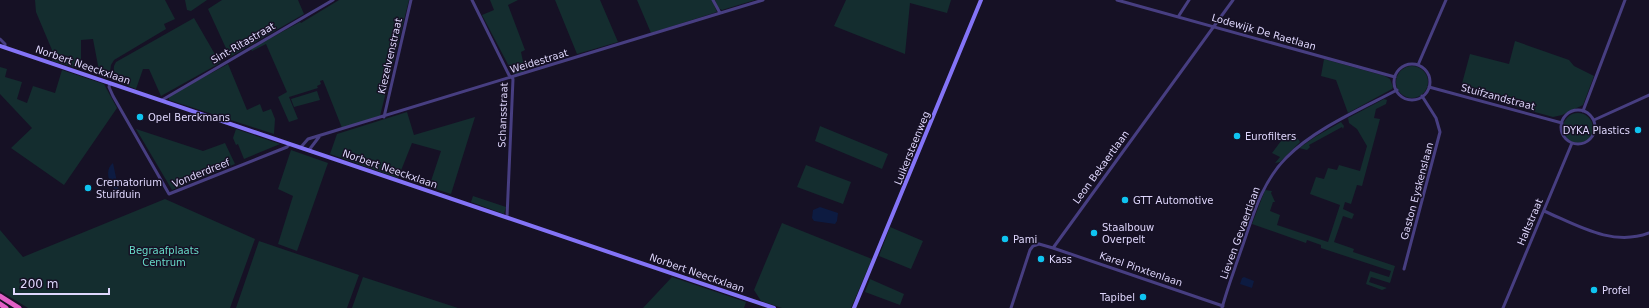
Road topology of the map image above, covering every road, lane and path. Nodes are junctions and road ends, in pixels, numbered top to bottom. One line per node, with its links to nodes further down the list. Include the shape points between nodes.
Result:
1 (333, 0): 25 (street, Sint-Ritastraat)
2 (411, 0): 27 (street, Kiezelvenstraat)
3 (472, 0): 18 (street, Schansstraat)
4 (713, 0): 12 (street)
5 (763, 0): 12 (street, Weidestraat)
6 (981, 0): 46 (main road, Luikersteenweg)
7 (1117, 0): 13 (street, Lodewijk De Raetlaan)
8 (1189, 0): 13 (street)
9 (1232, 0): 14 (street, Leon Bekaertlaan)
10 (1446, 0): 17 (street)
11 (1625, 0): 26 (street)
12 (720, 13): 18 (street, Weidestraat)
13 (1178, 17): 14 (street, Lodewijk De Raetlaan)
14 (1213, 26): 19 (street, Lodewijk De Raetlaan); 38 (street, Leon Bekaertlaan)
15 (0, 40): 16 (street, via 5,44)
16 (2, 46): 20 (main road, Norbert Neeckxlaan)
17 (1418, 65): 19 (street, via 1407,65 1397,72); 21 (street, via 1427,71)
18 (511, 77): 27 (street, Weidestraat); 36 (street, Schansstraat, via 513,82)
19 (1395, 77): 22 (street)
20 (110, 83): 25 (main road, Norbert Neeckxlaan); 32 (street, Vonderdreef, via 113,96 170,194)
21 (1429, 86): 24 (street); 29 (street, Stuifzandstraat)
22 (1397, 90): 24 (street, via 1405,98 1417,99); 42 (street, Lieven Gevaertlaan, via 1310,138 1285,158 1267,183 1257,205)
23 (1649, 95): 28 (street)
24 (1422, 96): 39 (street, Gaston Eyskenslaan, via 1436,118 1440,132)
25 (162, 100): 32 (main road, Norbert Neeckxlaan)
26 (1584, 111): 28 (street); 29 (street, via 1578,110 1568,114)
27 (384, 116): 30 (street, Weidestraat)
28 (1594, 120): 31 (street, via 1595,132 1592,137 1583,144)
29 (1562, 123): 31 (street, via 1562,132)
30 (319, 137): 33 (street, Weidestraat, via 308,139); 34 (street)
31 (1572, 143): 35 (street, Haltstraat)
32 (290, 144): 33 (main road, Norbert Neeckxlaan)
33 (301, 148): 34 (main road, Norbert Neeckxlaan)
34 (309, 150): 36 (main road, Norbert Neeckxlaan)
35 (1544, 211): 37 (street, via 1609,237 1628,238); 48 (street, Haltstraat)
36 (507, 217): 45 (main road, Norbert Neeckxlaan)
37 (1649, 233)
38 (1053, 248): 42 (street, Karel Pinxtenlaan); 47 (street, via 1039,244 1030,250)
39 (1404, 269)
40 (0, 296): 44 (highway)
41 (0, 304): 43 (highway)
42 (1222, 307)
43 (6, 308)
44 (20, 308)
45 (774, 308)
46 (855, 308)
47 (1010, 308)
48 (1503, 308)

